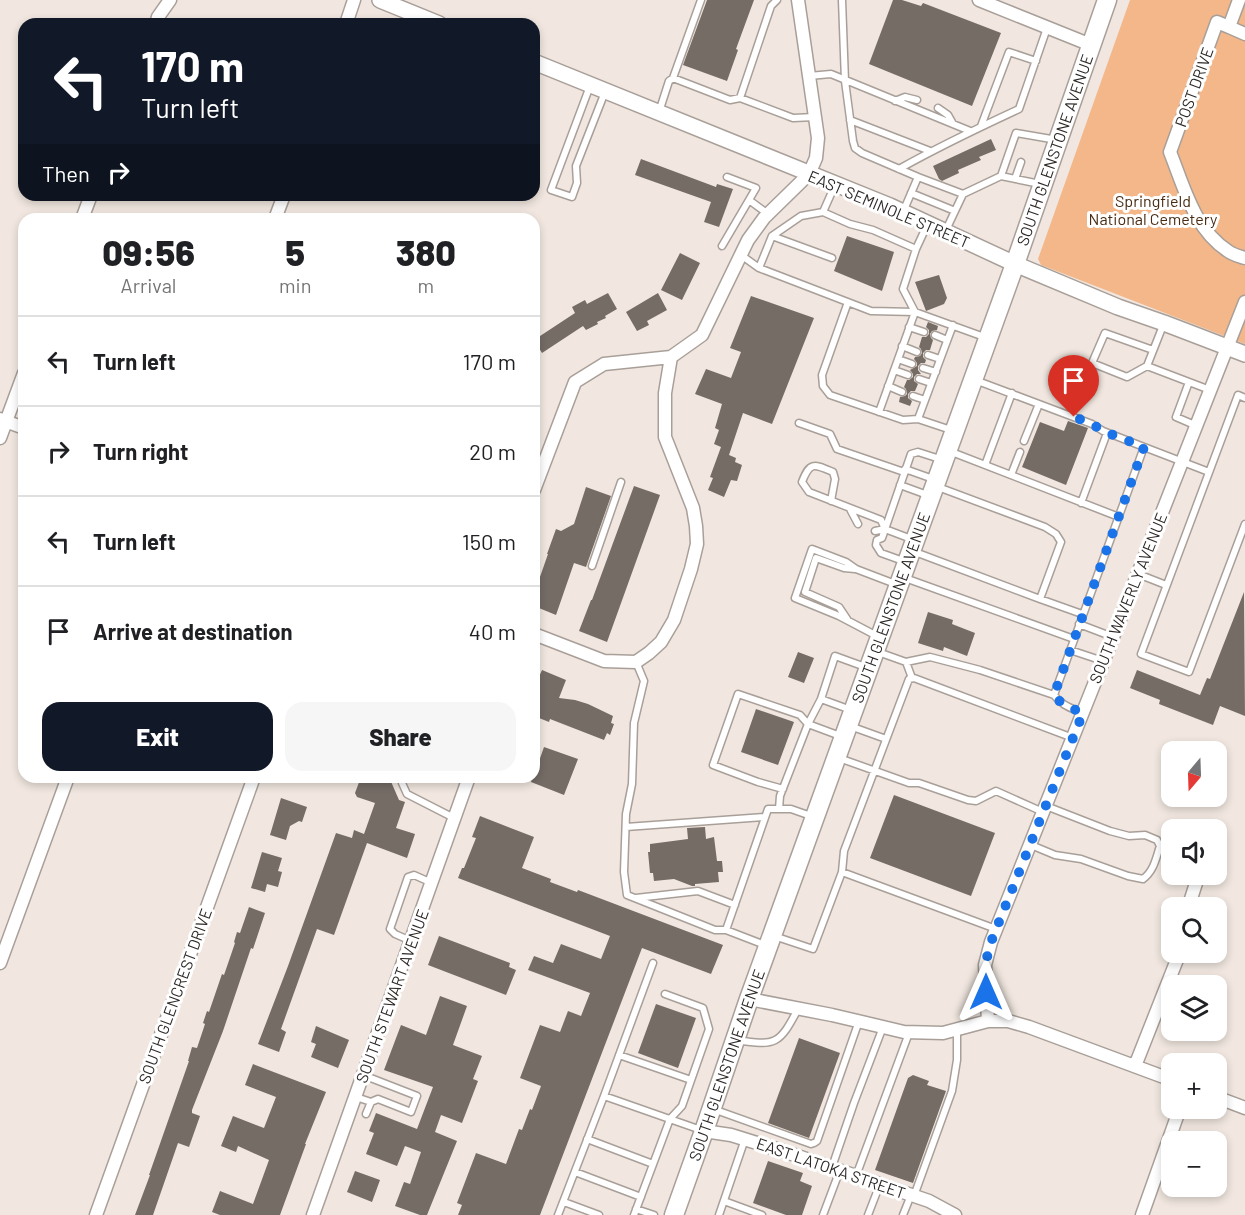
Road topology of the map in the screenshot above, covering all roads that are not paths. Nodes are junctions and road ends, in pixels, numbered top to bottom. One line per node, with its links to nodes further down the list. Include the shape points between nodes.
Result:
1 (170, 0): 11 (street)
2 (354, 0): 12 (street)
3 (380, 0): 13 (street)
4 (701, 0): 21 (lane)
5 (777, 0): 25 (lane, via 771,6)
6 (798, 0): 20 (street)
7 (842, 0): 22 (lane)
8 (979, 0): 15 (street)
9 (1107, 0): 17 (main road, SOUTH GLENSTONE AVENUE)
10 (1239, 0): 14 (street, POST DRIVE)
11 (158, 18)
12 (348, 18)
13 (424, 18)
14 (1223, 25): 16 (street); 62 (street, POST DRIVE, via 1170,152 1199,222 1229,252)
15 (1048, 28): 17 (street); 18 (lane)
16 (1245, 34)
17 (1091, 45): 36 (main road, SOUTH GLENSTONE AVENUE)
18 (1036, 61): 33 (lane, via 1019,109); 33 (lane, via 1010,51)
19 (540, 64): 23 (street, EAST SEMINOLE STREET)
20 (809, 76): 22 (lane, via 831,74); 30 (street)
21 (673, 78): 25 (lane, via 730,100); 29 (lane)
22 (845, 81): 27 (lane); 31 (lane)
23 (590, 85): 24 (street, EAST SEMINOLE STREET); 24 (lane, via 551,190 572,197 577,183 576,166)
24 (605, 91): 29 (street, EAST SEMINOLE STREET)
25 (740, 98): 30 (lane, via 793,118)
26 (916, 100): 27 (lane, via 905,97)
27 (895, 101): 32 (lane)
28 (938, 108): 32 (lane)
29 (658, 113): 41 (street, EAST SEMINOLE STREET)
30 (815, 117): 41 (street, via 816,158)
31 (850, 120): 38 (lane); 40 (lane, via 855,148)
32 (953, 124): 34 (lane)
33 (981, 126): 34 (lane)
34 (970, 131): 38 (lane)
35 (1030, 135): 36 (lane); 37 (lane); 42 (lane, via 1016,133)
36 (1057, 140): 47 (main road, SOUTH GLENSTONE AVENUE)
37 (1027, 143)
38 (930, 151): 40 (lane)
39 (1021, 162): 45 (lane)
40 (899, 169): 44 (lane)
41 (809, 174): 46 (street, EAST SEMINOLE STREET); 54 (street)
42 (1001, 176): 45 (lane); 49 (lane)
43 (727, 177): 50 (lane, via 756,188)
44 (918, 177): 48 (lane); 49 (lane)
45 (1014, 179): 47 (lane)
46 (835, 185): 52 (lane); 53 (street, EAST SEMINOLE STREET)
47 (1042, 185): 63 (main road, SOUTH GLENSTONE AVENUE)
48 (911, 193): 51 (lane); 53 (lane)
49 (963, 194): 51 (lane)
50 (749, 200): 54 (lane); 58 (lane)
51 (955, 211): 56 (lane)
52 (823, 212): 57 (lane, via 801,216); 59 (lane)
53 (903, 212): 55 (street, EAST SEMINOLE STREET)
54 (768, 214): 60 (street)
55 (928, 223): 56 (street, EAST SEMINOLE STREET); 59 (lane)
56 (945, 231): 63 (street, EAST SEMINOLE STREET)
57 (772, 236): 61 (lane); 64 (lane)
58 (722, 246)
59 (916, 249): 67 (lane, via 903,288)
60 (741, 255): 64 (lane); 81 (street, via 702,335)
61 (832, 258)
62 (1245, 258)
63 (1015, 264): 68 (street, EAST SEMINOLE STREET); 73 (main road, SOUTH GLENSTONE AVENUE)
64 (759, 268): 65 (lane)
65 (848, 302): 67 (lane, via 871,311); 103 (lane, via 822,375 823,386 831,394)
66 (1245, 302): 76 (street, SOUTH WAVERLY AVENUE)
67 (915, 312): 69 (lane); 70 (lane)
68 (1164, 323): 76 (street, EAST SEMINOLE STREET); 77 (lane)
69 (953, 325): 73 (lane); 74 (lane)
70 (909, 327): 71 (lane); 75 (lane)
71 (924, 332)
72 (935, 335): 74 (lane)
73 (988, 338): 91 (main road, SOUTH GLENSTONE AVENUE)
74 (947, 340): 83 (lane)
75 (902, 346): 78 (lane); 82 (lane)
76 (1227, 348): 79 (street, EAST SEMINOLE STREET); 96 (street, SOUTH WAVERLY AVENUE)
77 (1153, 350): 85 (lane); 85 (lane, via 1105,333 1092,363 1127,377)
78 (917, 352)
79 (1245, 354)
80 (928, 355): 83 (lane)
81 (672, 357): 120 (street, via 604,364 575,382); 148 (street, via 665,393 665,437 693,508 697,544 674,620 661,642)
82 (898, 359): 84 (lane); 87 (lane)
83 (940, 359): 88 (lane)
84 (912, 364)
85 (1147, 366): 92 (lane)
86 (923, 368): 88 (lane)
87 (894, 370): 89 (lane); 94 (lane)
88 (936, 372): 93 (lane)
89 (908, 375)
90 (919, 379): 93 (lane)
91 (973, 379): 98 (lane); 109 (main road, SOUTH GLENSTONE AVENUE)
92 (1189, 382): 96 (lane); 108 (lane, via 1176,417)
93 (931, 384): 101 (lane)
94 (888, 386): 97 (lane); 103 (lane)
95 (18, 387): 105 (street)
96 (1210, 390): 108 (street, SOUTH WAVERLY AVENUE)
97 (902, 392)
98 (1012, 393): 102 (lane); 117 (lane)
99 (914, 396): 101 (lane)
100 (1245, 398): 119 (lane, via 1238,395)
101 (925, 400): 104 (lane)
102 (1039, 404): 110 (lane); 112 (lane)
103 (879, 412): 104 (lane, via 903,420)
104 (918, 419): 109 (lane)
105 (3, 420): 107 (street); 111 (street)
106 (799, 423): 118 (lane, via 830,434 837,449)
107 (18, 426)
108 (1197, 426): 116 (street, SOUTH WAVERLY AVENUE)
109 (954, 431): 115 (main road, SOUTH GLENSTONE AVENUE)
110 (1107, 433): 113 (lane); 126 (lane)
111 (0, 438)
112 (1024, 441)
113 (1144, 447): 116 (lane); 128 (lane)
114 (1020, 452): 121 (lane)
115 (945, 456): 117 (lane); 118 (lane, via 914,452); 124 (main road, SOUTH GLENSTONE AVENUE)
116 (1182, 462): 119 (lane); 136 (street, SOUTH WAVERLY AVENUE)
117 (985, 465): 121 (lane)
118 (905, 470): 123 (lane); 124 (lane)
119 (1209, 472): 137 (lane)
120 (540, 474)
121 (1011, 475): 126 (lane)
122 (621, 482): 134 (lane)
123 (900, 485): 124 (lane); 131 (lane)
124 (934, 487): 133 (main road, SOUTH GLENSTONE AVENUE); 138 (lane, via 1056,534 1061,542)
125 (831, 501): 125 (lane, via 804,487 802,482 810,466 833,472 836,479); 127 (lane)
126 (1081, 502): 128 (lane)
127 (850, 508): 129 (lane); 131 (lane, via 880,520)
128 (1119, 517): 139 (lane)
129 (858, 524)
130 (1245, 524): 137 (lane, via 1189,672 1141,654)
131 (885, 529): 132 (lane); 133 (lane); 133 (lane, via 876,545 878,549)
132 (875, 531)
133 (907, 563): 135 (lane); 138 (lane, via 943,562); 144 (lane); 146 (main road, SOUTH GLENSTONE AVENUE)
134 (592, 566)
135 (856, 569): 140 (lane, via 816,558 805,592 839,607); 140 (lane, via 812,549 795,598)
136 (1138, 574): 137 (lane); 143 (street, SOUTH WAVERLY AVENUE)
137 (1166, 585)
138 (1040, 599): 139 (lane)
139 (1082, 614): 141 (lane)
140 (848, 621): 146 (lane)
141 (1079, 624): 143 (lane); 144 (lane)
142 (540, 636): 148 (street, via 603,661)
143 (1113, 637): 147 (street, SOUTH WAVERLY AVENUE)
144 (1074, 639): 145 (lane)
145 (1070, 650): 147 (lane); 151 (lane)
146 (874, 652): 149 (lane); 152 (lane, via 835,656); 155 (main road, SOUTH GLENSTONE AVENUE)
147 (1103, 661): 153 (street, SOUTH WAVERLY AVENUE)
148 (636, 662): 170 (lane, via 644,681 634,723)
149 (906, 662): 150 (lane); 151 (lane, via 930,657)
150 (912, 678): 156 (lane); 157 (lane)
151 (1054, 695): 153 (lane, via 1067,707)
152 (821, 699): 154 (lane); 155 (lane)
153 (1083, 713): 156 (street, SOUTH WAVERLY AVENUE)
154 (808, 724): 155 (lane); 164 (lane); 164 (lane, via 800,715 738,694 713,765)
155 (848, 724): 157 (lane); 158 (main road, SOUTH GLENSTONE AVENUE)
156 (1073, 738): 165 (street, SOUTH WAVERLY AVENUE)
157 (886, 739): 159 (lane)
158 (836, 757): 159 (lane); 168 (main road, SOUTH GLENSTONE AVENUE)
159 (874, 771): 165 (lane, via 969,800 996,792); 172 (lane, via 844,851)
160 (66, 783): 180 (street)
161 (252, 783): 219 (street, SOUTH GLENCREST DRIVE)
162 (402, 783): 169 (lane, via 407,794)
163 (467, 783): 169 (street, SOUTH STEWART AVENUE)
164 (783, 789): 166 (lane)
165 (1044, 808): 171 (street, SOUTH WAVERLY AVENUE); 171 (lane, via 1110,831 1157,840 1160,846 1152,869 1143,879 1128,876)
166 (779, 809): 167 (lane, via 768,809); 168 (lane)
167 (765, 817): 170 (lane); 175 (lane)
168 (815, 817): 179 (main road, SOUTH GLENSTONE AVENUE)
169 (455, 818): 173 (street, SOUTH STEWART AVENUE)
170 (626, 827): 174 (lane, via 624,872 627,895)
171 (1030, 844): 176 (street, SOUTH WAVERLY AVENUE)
172 (842, 872): 176 (lane); 179 (lane, via 813,949)
173 (432, 883): 178 (street, SOUTH STEWART AVENUE); 178 (lane, via 414,875 408,877 390,929)
174 (635, 898): 175 (lane, via 698,891); 177 (lane, via 715,930)
175 (735, 904): 177 (lane)
176 (996, 929): 187 (street, SOUTH WAVERLY AVENUE, via 985,965)
177 (726, 930): 179 (lane)
178 (412, 941): 194 (street, SOUTH STEWART AVENUE)
179 (770, 941): 184 (main road, SOUTH GLENSTONE AVENUE)
180 (0, 963)
181 (653, 963): 192 (lane)
182 (1176, 963): 193 (street)
183 (664, 994): 196 (lane, via 703,1008 709,1029)
184 (749, 999): 185 (street); 191 (main road, SOUTH GLENSTONE AVENUE)
185 (798, 1008): 186 (street); 191 (lane, via 788,1028 772,1042)
186 (859, 1021): 188 (street); 201 (lane, via 814,1143)
187 (988, 1021): 189 (street); 193 (street, via 1029,1027)
188 (883, 1027): 190 (street); 210 (lane, via 854,1103)
189 (957, 1029): 190 (street); 214 (lane, via 952,1091)
190 (909, 1032): 212 (lane)
191 (735, 1040): 201 (main road, SOUTH GLENSTONE AVENUE)
192 (619, 1055): 196 (lane); 197 (lane)
193 (1136, 1066): 195 (street)
194 (363, 1075): 198 (street, SOUTH STEWART AVENUE); 200 (lane, via 417,1096 411,1112 378,1099)
195 (1161, 1076)
196 (691, 1080): 204 (lane, via 682,1106)
197 (604, 1096): 204 (lane); 207 (lane)
198 (356, 1097): 200 (lane); 220 (street, SOUTH STEWART AVENUE)
199 (1227, 1101): 202 (street)
200 (371, 1102): 203 (lane)
201 (712, 1108): 206 (main road, SOUTH GLENSTONE AVENUE)
202 (1245, 1108)
203 (366, 1114)
204 (670, 1119): 206 (lane); 209 (lane)
205 (1176, 1119): 231 (street)
206 (704, 1131): 208 (street, EAST LATOKA STREET); 224 (main road, SOUTH GLENSTONE AVENUE)
207 (587, 1139): 209 (lane); 211 (lane)
208 (745, 1139): 210 (street, EAST LATOKA STREET); 217 (lane)
209 (653, 1164): 215 (lane)
210 (836, 1169): 212 (street, EAST LATOKA STREET); 227 (lane)
211 (575, 1172): 215 (lane); 216 (lane)
212 (856, 1176): 213 (street, EAST LATOKA STREET)
213 (880, 1184): 214 (street, EAST LATOKA STREET); 228 (lane)
214 (912, 1196): 229 (lane); 230 (street, EAST LATOKA STREET)
215 (641, 1197): 218 (lane)
216 (564, 1202): 221 (lane); 222 (lane)
217 (724, 1202): 225 (lane); 226 (lane)
218 (635, 1212): 223 (lane)
219 (96, 1215)
220 (313, 1215)
221 (558, 1215)
222 (599, 1215)
223 (654, 1215)
224 (674, 1215)
225 (719, 1215)
226 (762, 1215)
227 (823, 1215)
228 (868, 1215)
229 (903, 1215)
230 (955, 1215)
231 (1142, 1215)

